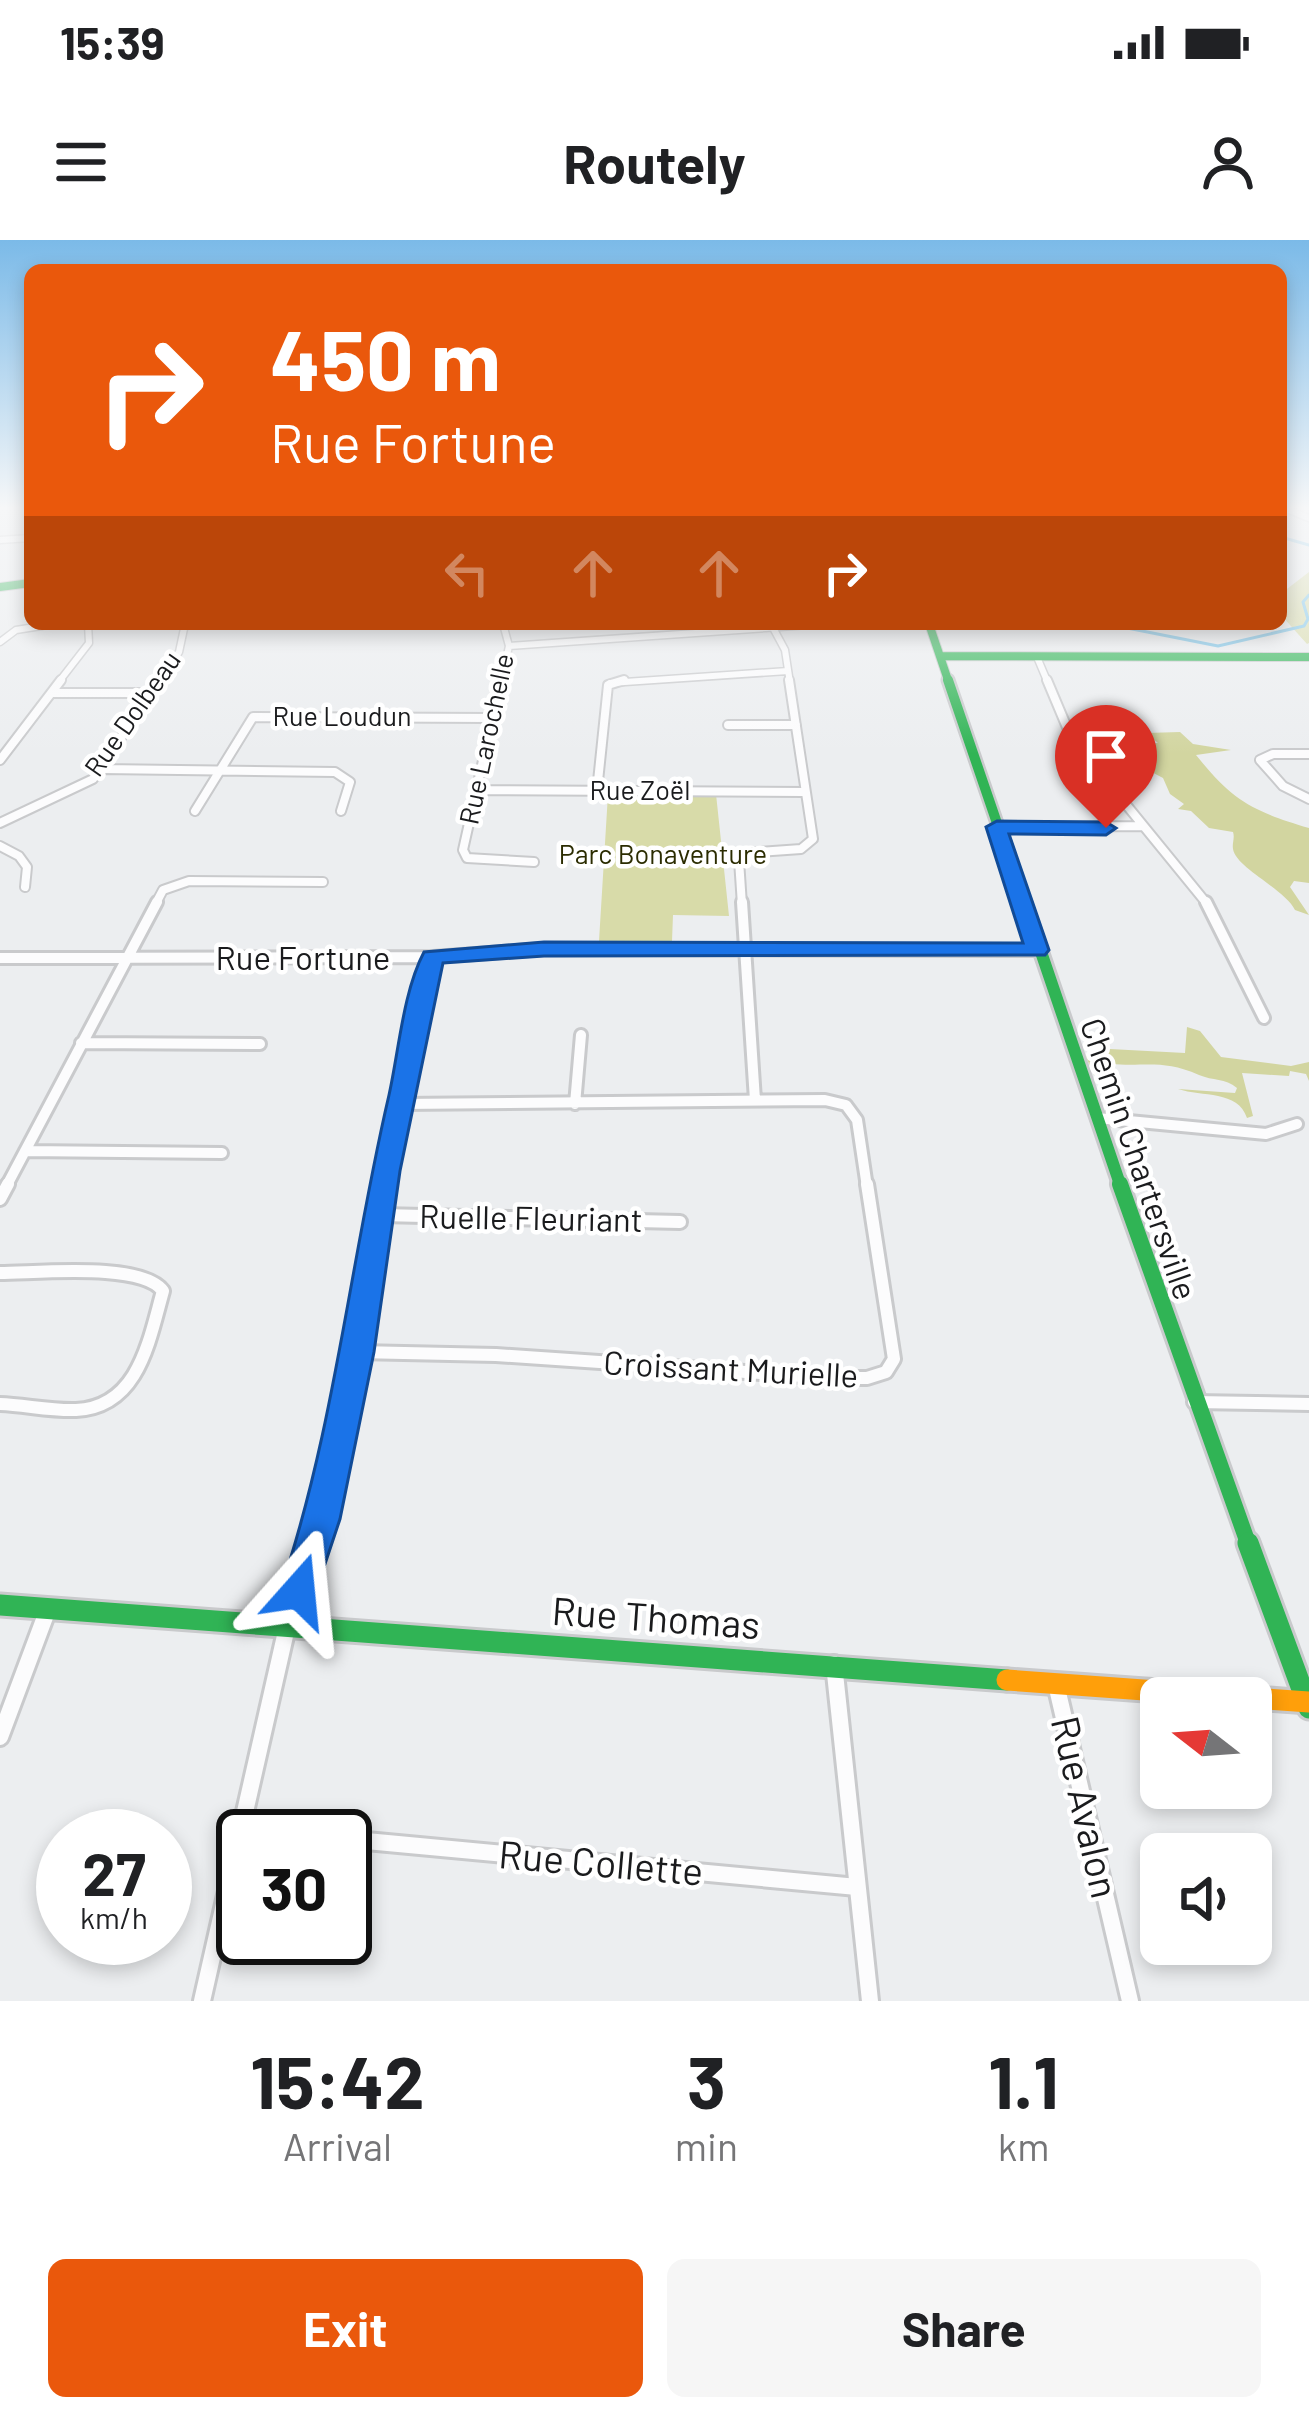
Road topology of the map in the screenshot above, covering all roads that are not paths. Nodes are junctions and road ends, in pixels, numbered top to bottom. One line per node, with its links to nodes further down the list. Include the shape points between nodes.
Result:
1 (88, 630): 12 (street, via 89,643)
2 (183, 630): 13 (street, Rue Dolbeau, via 179,652)
3 (505, 630): 7 (street, Rue Larochelle)
4 (719, 630): 7 (street)
5 (774, 630): 11 (street)
6 (931, 630): 8 (street, Chemin Chartersville)
7 (509, 646): 14 (street, Rue Larochelle)
8 (940, 656): 9 (street); 29 (street, Chemin Chartersville)
9 (1036, 657): 10 (street); 28 (street, via 1072,737)
10 (1309, 657)
11 (788, 670): 16 (street); 22 (street, via 612,681)
12 (53, 693): 13 (street); 18 (street)
13 (150, 693): 19 (street, Rue Dolbeau)
14 (494, 718): 20 (street, Rue Loudun, via 253,717); 21 (street, Rue Larochelle)
15 (728, 725): 16 (street)
16 (796, 725): 23 (street)
17 (1309, 754): 24 (street, via 1260,760 1283,786)
18 (0, 760)
19 (102, 769): 20 (street); 27 (street, Rue Dolbeau)
20 (220, 770): 25 (street); 26 (street, via 341,774 350,782)
21 (477, 790): 22 (street, Rue Zoël); 31 (street, Rue Larochelle, via 467,858)
22 (597, 791): 23 (street, Rue Zoël)
23 (804, 792): 34 (street, via 809,848 739,860)
24 (1309, 799)
25 (195, 811)
26 (341, 811)
27 (0, 823)
28 (1142, 826): 29 (street); 39 (street, via 1201,891)
29 (997, 827): 35 (street, Chemin Chartersville)
30 (0, 846): 33 (street, via 27,867)
31 (534, 862)
32 (323, 882): 38 (street, via 172,884)
33 (25, 887)
34 (745, 949): 35 (street, Rue Fortune); 36 (street, Rue Fortune); 43 (street)
35 (1037, 950): 46 (street, Chemin Chartersville)
36 (433, 957): 38 (street, Rue Fortune); 44 (street)
37 (0, 958): 38 (street, Rue Fortune)
38 (125, 960): 41 (street)
39 (1264, 1018)
40 (581, 1035): 45 (street)
41 (82, 1043): 42 (street); 48 (street)
42 (260, 1044)
43 (755, 1100): 45 (street, Croissant Murielle); 54 (street, Croissant Murielle, via 825,1100 854,1113 894,1338 886,1372 833,1378)
44 (401, 1104): 45 (street, Croissant Murielle); 51 (street)
45 (575, 1104)
46 (1097, 1118): 47 (street, via 1266,1134); 55 (street, Chemin Chartersville)
47 (1297, 1124)
48 (25, 1151): 49 (street); 50 (street)
49 (223, 1153)
50 (0, 1199)
51 (382, 1215): 52 (street, Ruelle Fleuriant); 54 (street)
52 (680, 1222)
53 (0, 1273): 56 (street, via 133,1274 163,1291 133,1384 113,1402 82,1411)
54 (358, 1352): 60 (street, via 322,1519)
55 (1194, 1402): 57 (street); 63 (street, Chemin Chartersville)
56 (0, 1404)
57 (1309, 1404)
58 (0, 1605): 59 (street, Rue Thomas)
59 (48, 1609): 60 (street, Rue Thomas); 64 (street)
60 (287, 1627): 61 (street, Rue Thomas); 65 (street)
61 (834, 1663): 62 (street, Rue Thomas); 67 (street)
62 (1056, 1684): 63 (street, Rue Thomas); 71 (street, Rue Avalon)
63 (1308, 1704)
64 (0, 1737)
65 (247, 1809)
66 (372, 1842): 67 (street, Rue Collette)
67 (857, 1887): 70 (street)
68 (216, 1942): 69 (street)
69 (202, 2001)
70 (870, 2001)
71 (1130, 2001)

